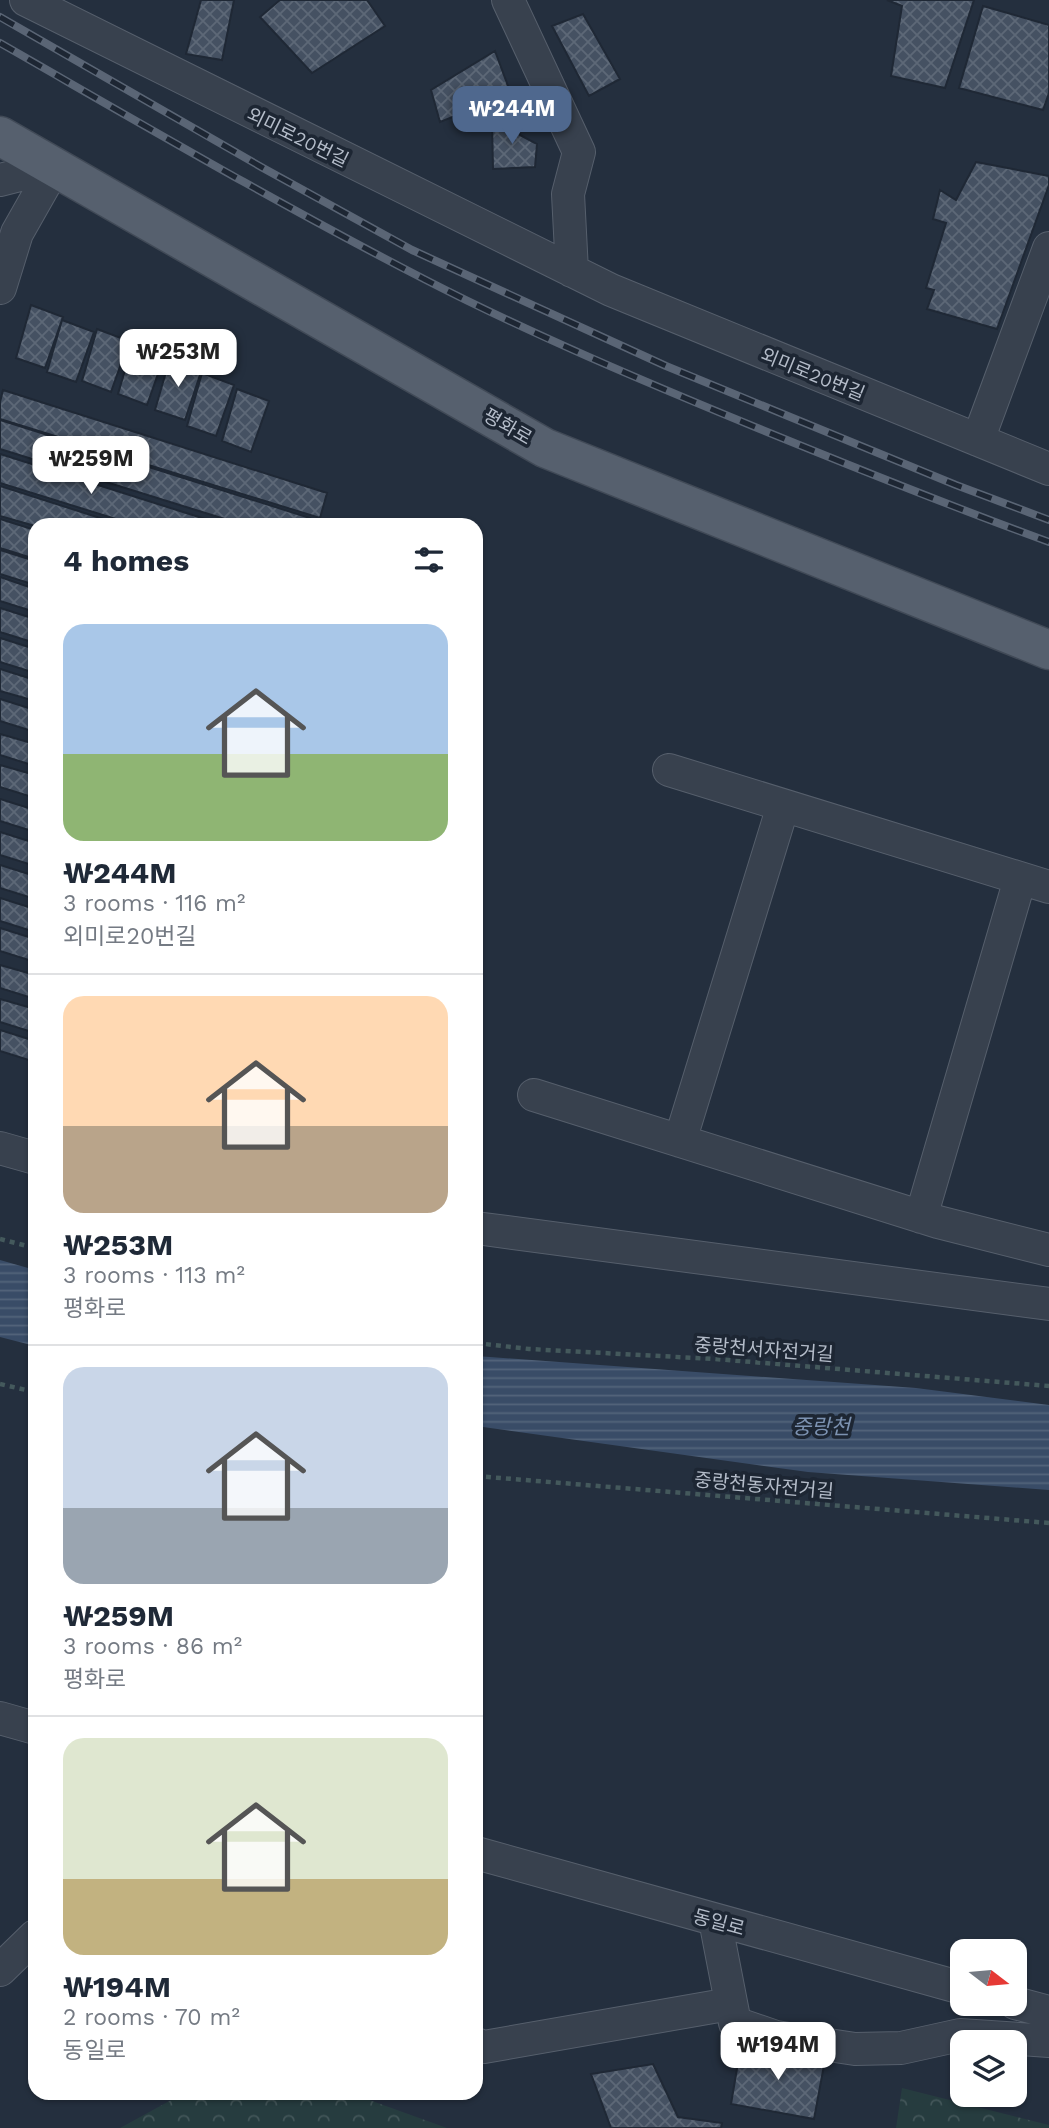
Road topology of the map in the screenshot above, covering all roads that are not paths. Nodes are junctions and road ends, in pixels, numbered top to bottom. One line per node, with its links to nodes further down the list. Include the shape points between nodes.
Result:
1 (26, 0): 7 (street, 외미로20번길)
2 (508, 0): 7 (street, via 579,152 568,194)
3 (0, 136): 4 (main road, 평화로)
4 (55, 166): 5 (street); 8 (street, via 17,233); 11 (main road, 평화로, via 545,448)
5 (0, 180)
6 (1049, 248): 9 (street)
7 (572, 271): 9 (street, 외미로20번길)
8 (0, 288)
9 (978, 440): 10 (street, 외미로20번길)
10 (1049, 469)
11 (1049, 650)
12 (669, 771): 13 (street)
13 (783, 806): 14 (street); 16 (street)
14 (1035, 883): 19 (street)
15 (534, 1095): 16 (street)
16 (680, 1141): 19 (street)
17 (0, 1148): 18 (street)
18 (28, 1156)
19 (921, 1217): 21 (street)
20 (483, 1229): 22 (street)
21 (1049, 1250)
22 (1049, 1304)
23 (0, 1718): 24 (street)
24 (28, 1726)
25 (483, 1855): 26 (street, 동일로)
26 (715, 1920): 29 (street, 동일로); 30 (street)
27 (28, 1943): 28 (street)
28 (0, 1970)
29 (950, 1985)
30 (730, 2004): 33 (street, via 735,2022 776,2037 855,2049 901,2048 960,2035); 34 (street)
31 (1027, 2006): 32 (street)
32 (1049, 2012)
33 (1049, 2041)
34 (483, 2047)

